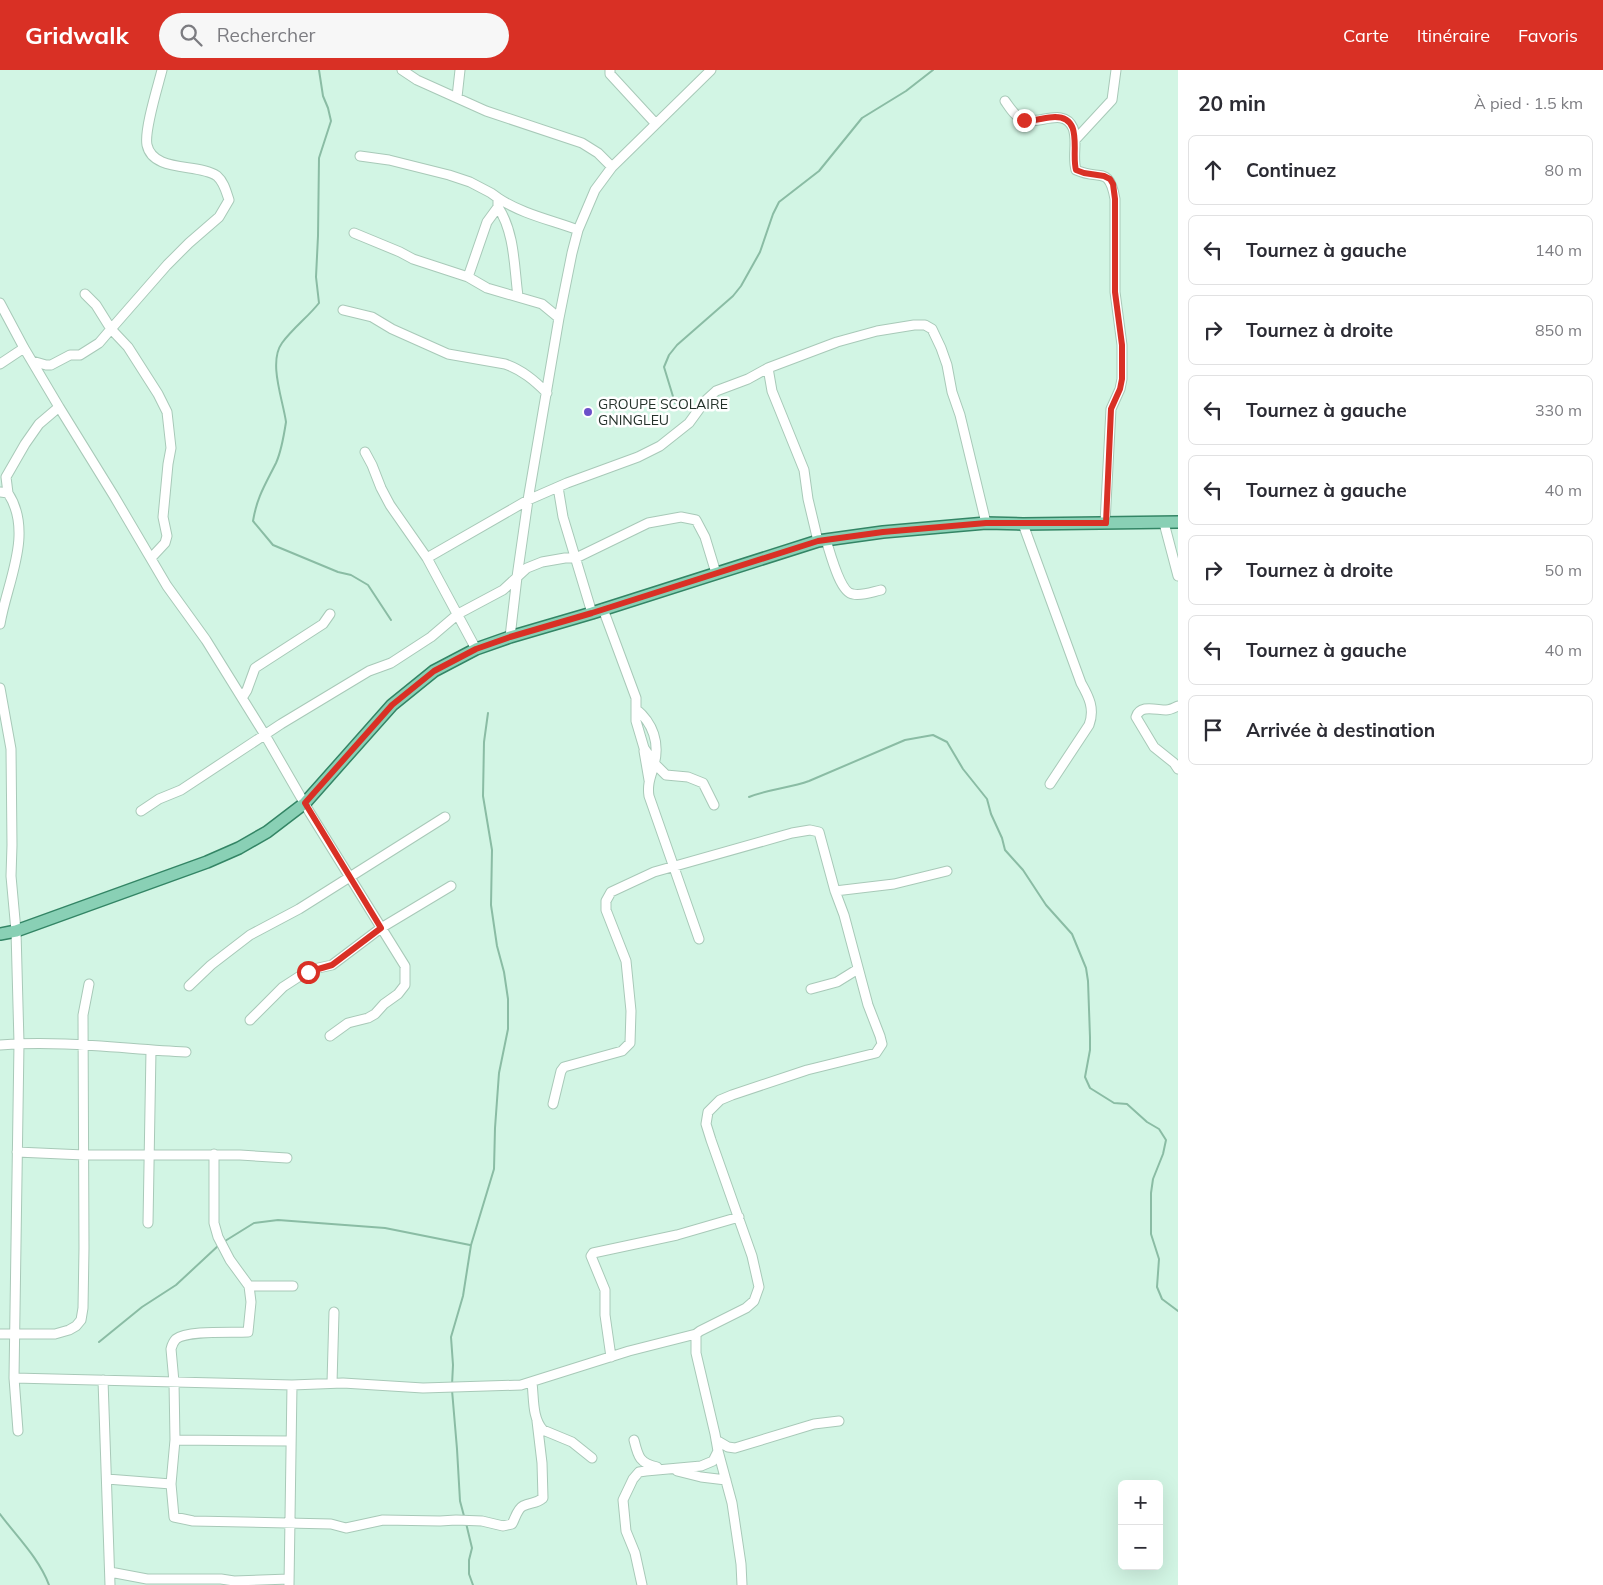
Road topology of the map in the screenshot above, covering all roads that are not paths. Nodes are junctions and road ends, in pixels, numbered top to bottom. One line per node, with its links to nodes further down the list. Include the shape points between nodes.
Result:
1 (162, 70): 22 (street, via 147,128 150,153 166,162 218,176 228,200 220,217 167,265)
2 (402, 70): 7 (street)
3 (460, 70): 7 (street)
4 (610, 70): 9 (street, via 610,74)
5 (1116, 70): 10 (street, via 1112,100)
6 (706, 72): 9 (street)
7 (457, 97): 12 (street, via 499,116 582,143)
8 (1005, 101): 10 (street, via 1024,120 1066,119 1074,130)
9 (656, 124): 12 (street)
10 (1075, 140): 35 (street, via 1076,170 1110,179 1115,199 1115,292 1122,345 1122,379 1111,409)
11 (360, 156): 13 (street, via 389,160 470,182 491,193)
12 (612, 167): 14 (street, via 595,190)
13 (498, 203): 14 (street); 16 (street, via 487,222); 18 (street, via 511,240)
14 (578, 230): 21 (street)
15 (354, 234): 16 (street)
16 (468, 278): 18 (street, via 487,288)
17 (85, 294): 22 (street)
18 (518, 296): 21 (street, via 542,304)
19 (0, 303): 23 (street)
20 (343, 310): 27 (street, via 372,317 448,354 512,366)
21 (559, 318): 27 (street)
22 (111, 329): 24 (street, via 95,346 80,355 51,365); 39 (street, via 128,347 167,412 171,448 163,518 167,536)
23 (24, 348): 24 (street); 25 (street)
24 (32, 361): 28 (street)
25 (0, 364)
26 (768, 368): 30 (street, via 716,391 690,423 660,446 613,468); 34 (street, via 877,331 914,325 932,329 947,365); 38 (street, via 772,391 804,470 808,499)
27 (547, 393): 32 (street)
28 (59, 407): 31 (street, via 34,430 8,473); 39 (street)
29 (365, 452): 40 (street, via 390,505)
30 (558, 487): 32 (street); 41 (street, via 563,517)
31 (4, 493): 49 (street, via 17,510 20,530)
32 (528, 500): 40 (street); 44 (street)
33 (1178, 522): 36 (main road)
34 (986, 523): 37 (main road); 38 (main road)
35 (1106, 523): 36 (main road); 37 (main road)
36 (1164, 523): 43 (street)
37 (1023, 524): 61 (street, via 1089,697 1092,716)
38 (822, 540): 42 (main road); 45 (street, via 847,592 860,594)
39 (151, 558): 53 (street)
40 (427, 558): 48 (street)
41 (576, 558): 42 (street, via 637,527 681,517 696,520 706,537); 44 (street, via 538,564); 46 (street)
42 (716, 573): 46 (main road)
43 (1178, 576)
44 (516, 577): 48 (street, via 504,590); 50 (street)
45 (881, 590)
46 (598, 611): 50 (main road); 55 (street, via 634,691)
47 (330, 614): 53 (street, via 322,624 254,668)
48 (458, 614): 51 (street); 56 (street, via 431,637 391,663 354,680)
49 (0, 624)
50 (510, 637): 51 (main road)
51 (476, 649): 62 (main road, via 434,671 392,705)
52 (0, 688): 72 (street, via 11,749 10,876)
53 (242, 698): 56 (street)
54 (1178, 706): 59 (street, via 1142,710 1136,717 1154,747)
55 (636, 708): 57 (street, via 636,721); 58 (street, via 653,730 656,746)
56 (265, 735): 62 (street); 64 (street, via 181,790)
57 (644, 748): 58 (street); 60 (street)
58 (654, 763): 60 (street); 63 (street, via 666,775 688,776 703,783)
59 (1178, 769)
60 (649, 780): 66 (street, via 649,796)
61 (1050, 784)
62 (305, 803): 68 (street); 72 (main road, via 239,848)
63 (714, 805)
64 (141, 811)
65 (445, 817): 68 (street)
66 (673, 866): 70 (street, via 814,830 820,832); 74 (street); 86 (street, via 620,887 611,892 606,901 606,910 626,961 630,1043 622,1051 564,1067)
67 (947, 871): 70 (street, via 894,884)
68 (350, 876): 71 (street); 77 (street, via 250,935 210,965)
69 (450, 886): 71 (street)
70 (835, 891): 75 (street)
71 (381, 928): 79 (street, via 332,965 314,969 289,983); 80 (street, via 405,966 406,985 375,1014 348,1023)
72 (16, 931): 73 (main road); 81 (street)
73 (0, 934)
74 (700, 939)
75 (858, 969): 78 (street, via 837,982); 92 (street, via 880,1036 882,1044 879,1050 732,1095 720,1100 708,1112 706,1124)
76 (89, 984): 82 (street, via 83,1008)
77 (189, 986)
78 (811, 989)
79 (250, 1020)
80 (330, 1036)
81 (19, 1043): 82 (street); 83 (street); 87 (street)
82 (84, 1044): 84 (street); 89 (street)
83 (0, 1045)
84 (151, 1050): 85 (street); 90 (street)
85 (186, 1052)
86 (552, 1104)
87 (17, 1152): 89 (street); 97 (street)
88 (214, 1154): 90 (street); 91 (street); 94 (street, via 214,1223 230,1260)
89 (84, 1155): 90 (street); 97 (street, via 81,1320 69,1330 55,1334)
90 (149, 1155): 93 (street)
91 (287, 1158)
92 (739, 1217): 99 (street, via 752,1256 759,1287 757,1296 746,1308); 100 (street, via 677,1235 594,1253 595,1268 605,1290)
93 (148, 1223)
94 (249, 1286): 95 (street); 103 (street, via 248,1332 205,1333 178,1338 171,1349)
95 (293, 1286)
96 (334, 1312): 104 (street)
97 (15, 1333): 98 (street); 101 (street)
98 (0, 1334)
99 (696, 1334): 100 (street); 112 (street, via 696,1353)
100 (611, 1356): 105 (street)
101 (14, 1378): 102 (street); 109 (street)
102 (103, 1380): 103 (street); 119 (street)
103 (174, 1382): 106 (street); 110 (street)
104 (332, 1383): 105 (street, via 436,1388); 106 (street)
105 (532, 1383): 107 (street)
106 (292, 1385): 113 (street)
107 (537, 1421): 115 (street, via 543,1430 572,1442); 122 (street, via 542,1498 518,1511 512,1524 383,1520 346,1528 331,1524)
108 (839, 1421): 112 (street, via 814,1424 735,1448)
109 (18, 1431)
110 (175, 1440): 113 (street); 121 (street)
111 (634, 1440): 116 (street)
112 (716, 1440): 114 (street)
113 (291, 1441): 122 (street)
114 (718, 1451): 117 (street, via 713,1461 701,1466); 120 (street)
115 (592, 1458)
116 (642, 1461): 117 (street); 118 (street)
117 (665, 1469): 118 (street); 120 (street)
118 (644, 1471): 127 (street, via 633,1479 623,1500 626,1531)
119 (107, 1480): 121 (street); 123 (street)
120 (726, 1480): 128 (street)
121 (171, 1484): 122 (street, via 174,1517 193,1521)
122 (290, 1523): 124 (street)
123 (110, 1572): 125 (street, via 147,1579 221,1579); 126 (street)
124 (289, 1582): 125 (street)
125 (234, 1583)
126 (110, 1585)
127 (642, 1585)
128 (742, 1585)

